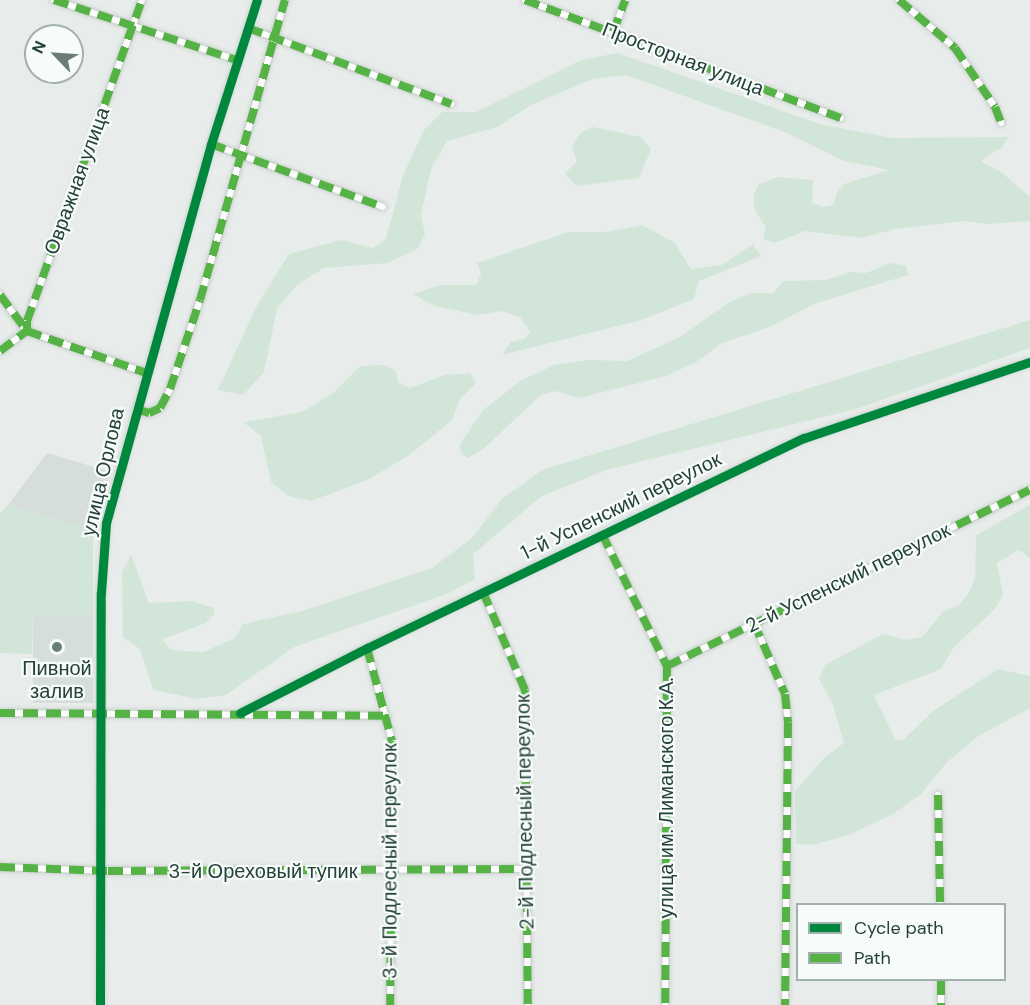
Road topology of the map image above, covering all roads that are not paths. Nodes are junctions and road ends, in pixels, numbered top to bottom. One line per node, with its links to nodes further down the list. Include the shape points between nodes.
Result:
1 (54, 0): 8 (street)
2 (142, 0): 8 (street, Овражная улица)
3 (257, 0): 9 (street, улица Орлова)
4 (285, 0): 11 (street, улица Орлова)
5 (525, 0): 10 (street, Просторная улица)
6 (625, 0): 10 (street)
7 (899, 0): 15 (street, via 955,48 995,107)
8 (133, 27): 12 (street); 20 (street, Овражная улица, via 27,321)
9 (248, 28): 11 (street); 12 (street, улица Орлова)
10 (613, 32): 14 (street, Просторная улица)
11 (273, 35): 13 (street); 17 (street, улица Орлова)
12 (236, 60): 16 (street, улица Орлова)
13 (451, 104)
14 (841, 118)
15 (1001, 123)
16 (211, 144): 17 (street); 23 (street, улица Орлова)
17 (239, 154): 18 (street); 24 (street, улица Орлова, via 200,300 170,389 160,408 149,413)
18 (383, 207)
19 (0, 295): 20 (street)
20 (27, 331): 21 (street); 23 (street)
21 (0, 351)
22 (1030, 362): 26 (street, 1-й Успенский переулок, via 804,438)
23 (146, 373): 24 (street, улица Орлова)
24 (136, 409): 32 (street, улица Орлова, via 106,524)
25 (1030, 490): 28 (street, 2-й Успенский переулок)
26 (602, 534): 27 (street, 1-й Успенский переулок); 30 (street, улица им. Лиманского К.А.)
27 (483, 592): 29 (street, 1-й Успенский переулок); 37 (street, 2-й Подлесный переулок, via 525,690)
28 (754, 623): 30 (street, 2-й Успенский переулок); 46 (street, via 785,694 788,723)
29 (367, 648): 33 (street, 1-й Успенский переулок); 34 (street, 3-й Подлесный переулок)
30 (667, 666): 45 (street, улица им. Лиманского К.А.)
31 (0, 713): 32 (street, 1-й Успенский переулок)
32 (101, 713): 33 (street, 1-й Успенский переулок); 38 (street, улица Орлова)
33 (240, 713): 34 (street, 1-й Успенский переулок)
34 (387, 716): 39 (street, 3-й Подлесный переулок, via 392,741)
35 (938, 795): 40 (street)
36 (0, 867): 38 (street, 3-й Ореховый тупик)
37 (526, 869): 39 (street, 3-й Ореховый тупик); 44 (street, 2-й Подлесный переулок)
38 (101, 871): 39 (street, 3-й Ореховый тупик); 42 (street, улица Орлова)
39 (390, 872): 43 (street, 3-й Подлесный переулок)
40 (940, 903)
41 (941, 981): 47 (street)
42 (100, 1005)
43 (390, 1005)
44 (528, 1005)
45 (665, 1005)
46 (785, 1005)
47 (941, 1005)

